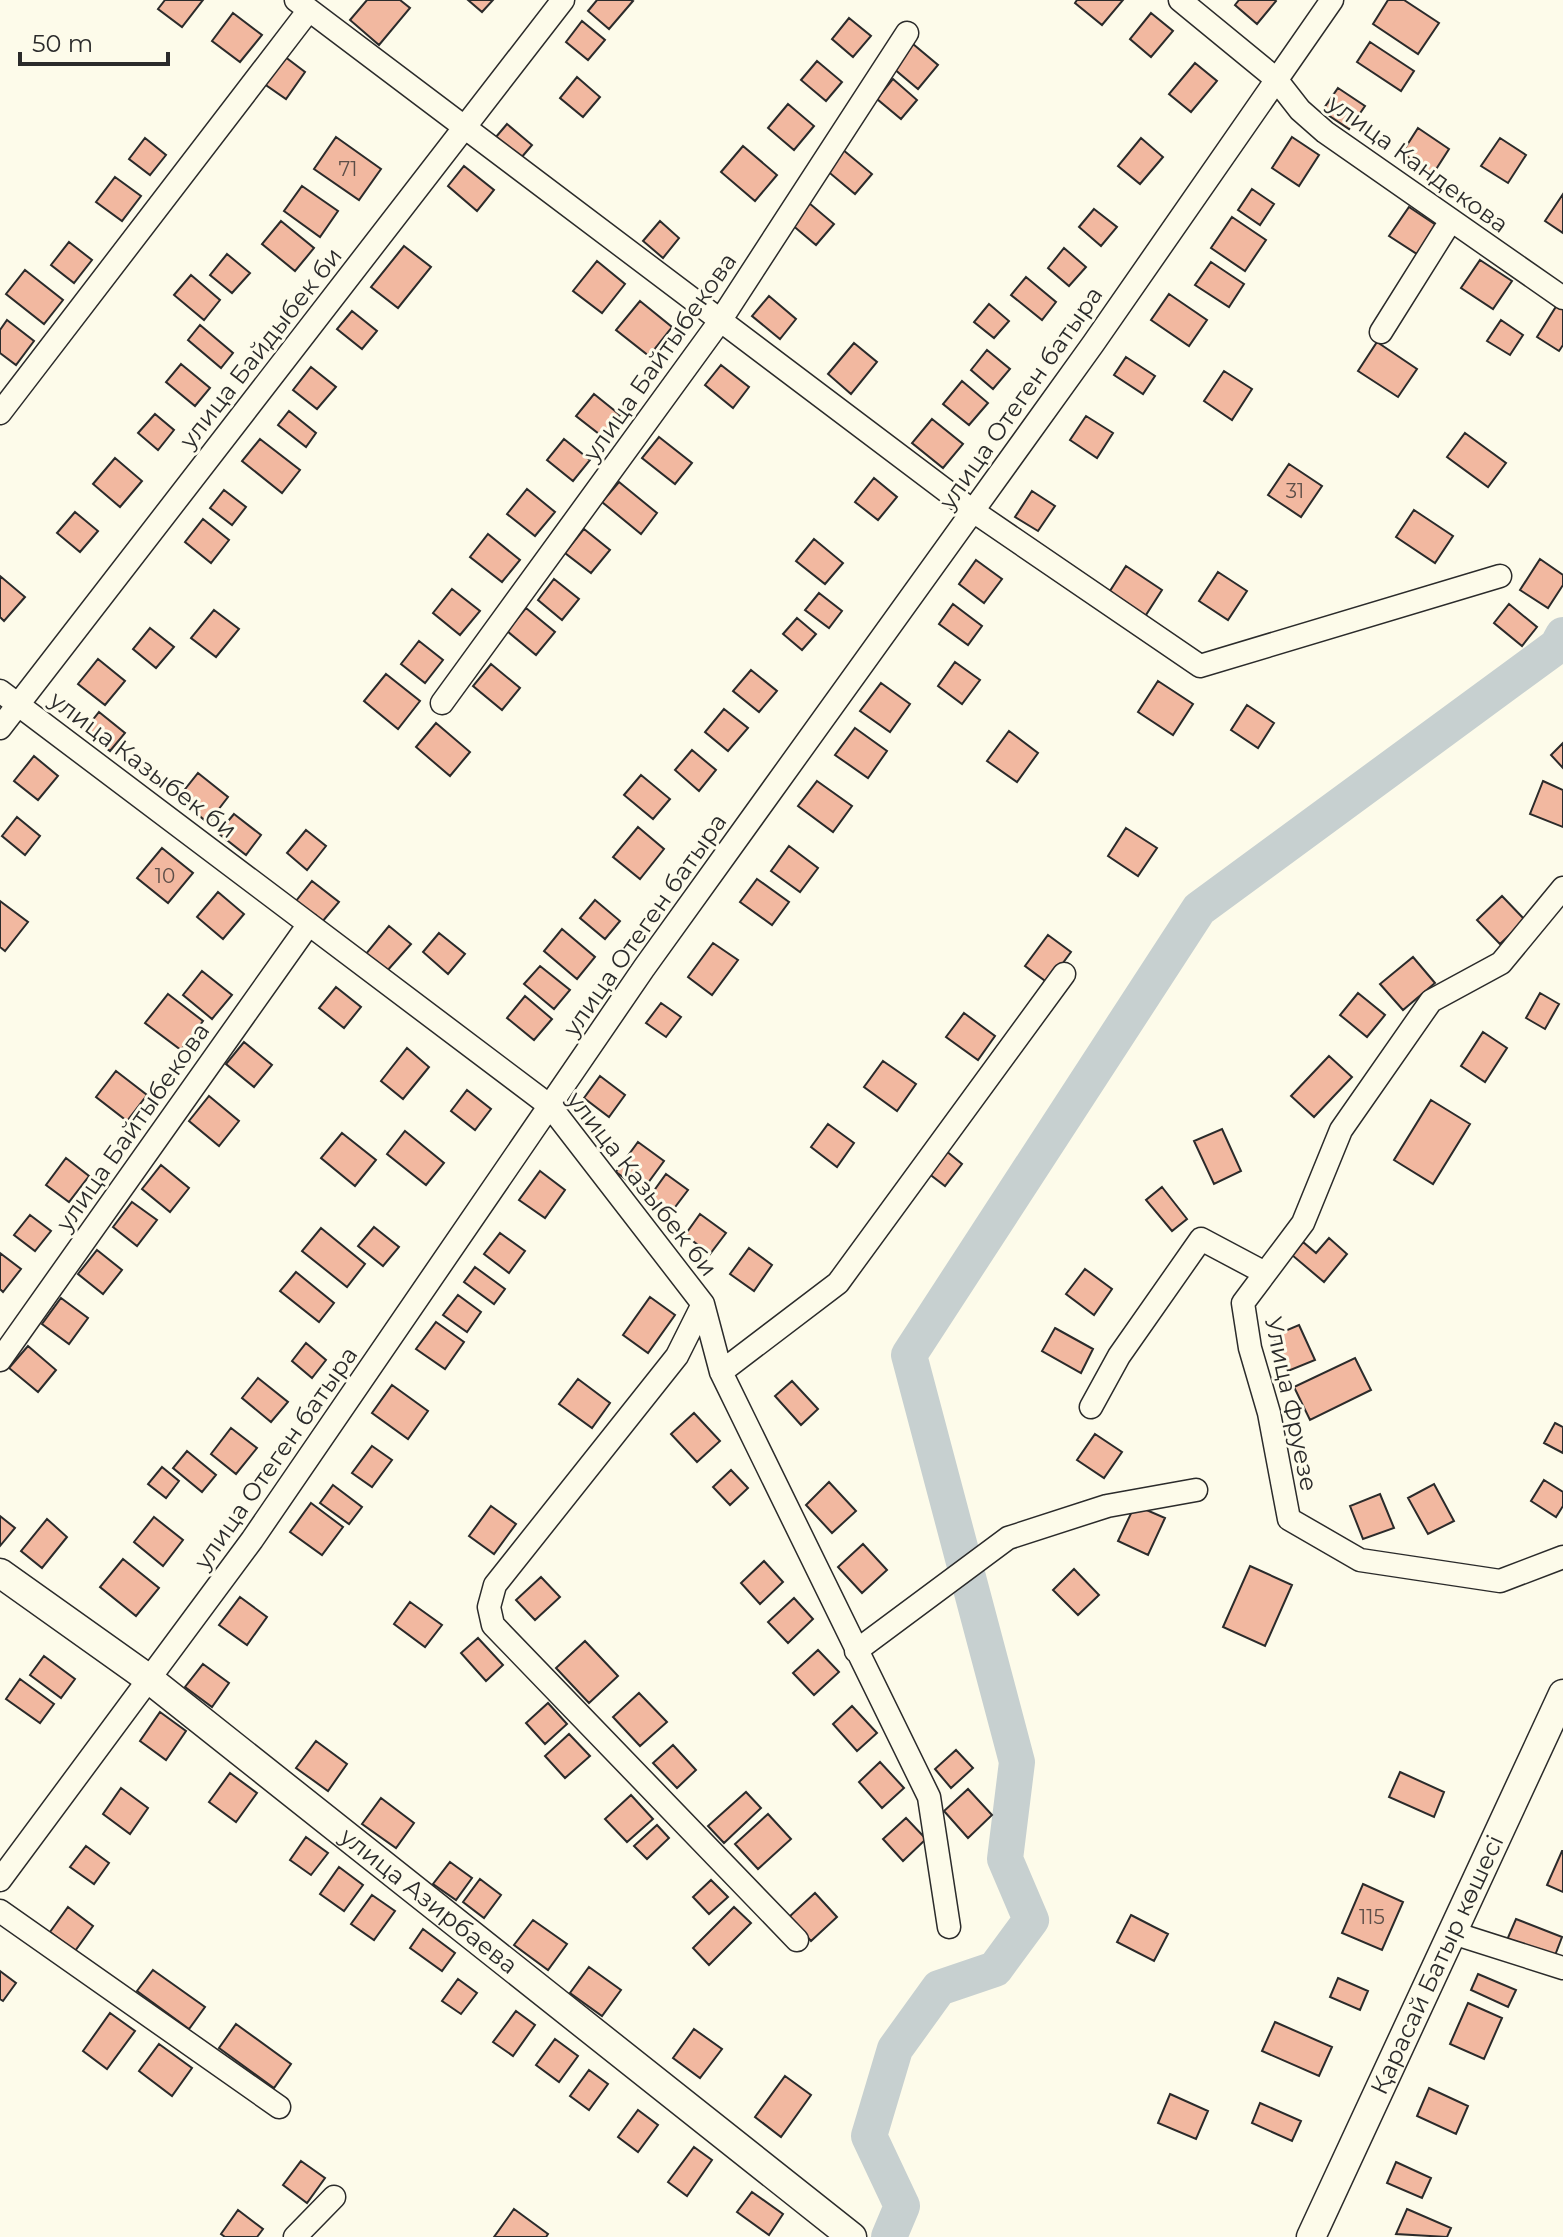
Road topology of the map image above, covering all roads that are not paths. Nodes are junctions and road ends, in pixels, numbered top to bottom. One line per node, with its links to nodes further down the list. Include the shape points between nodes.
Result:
1 (563, 0): 7 (street, улица Байдыбек би)
2 (1180, 0): 6 (street, улица Кандекова)
3 (1332, 0): 6 (street, улица Отеген батыра)
4 (303, 5): 7 (street); 12 (street)
5 (907, 33): 10 (street, улица Байтыбекова)
6 (1275, 78): 8 (street, улица Кандекова, via 1325,132); 13 (street, улица Отеген батыра)
7 (464, 129): 10 (street); 17 (street, улица Байдыбек би)
8 (1450, 222): 9 (street, улица Кандекова); 11 (street)
9 (1563, 298)
10 (720, 321): 13 (street); 16 (street, улица Байтыбекова)
11 (1381, 332)
12 (0, 413)
13 (973, 511): 14 (street, via 1200,666); 22 (street, улица Отеген батыра)
14 (1500, 576)
15 (0, 691): 17 (street, улица Казыбек би)
16 (442, 703)
17 (18, 704): 18 (street, улица Байдыбек би); 20 (street, улица Казыбек би)
18 (0, 728)
19 (1563, 888): 23 (street, Улица Фруезе, via 1501,963 1431,1001 1341,1130 1303,1223)
20 (309, 924): 22 (street, улица Казыбек би); 25 (street, улица Байтыбекова)
21 (1064, 974): 26 (street, via 838,1283)
22 (550, 1106): 24 (street, улица Казыбек би); 32 (street, улица Отеген батыра, via 252,1540)
23 (1265, 1273): 27 (street, via 1201,1239 1119,1356); 29 (street, Улица Фруезе, via 1243,1303 1289,1519 1360,1560 1500,1581)
24 (703, 1304): 26 (street, улица Казыбек би); 38 (street, via 677,1356 495,1585 489,1607 493,1625)
25 (0, 1360)
26 (721, 1372): 31 (street, улица Казыбек би)
27 (1091, 1407)
28 (1196, 1490): 31 (street, via 1107,1506 1008,1538)
29 (1563, 1557)
30 (0, 1573): 32 (main road, улица Азирбаева)
31 (856, 1651): 36 (street, улица Казыбек би, via 929,1797)
32 (149, 1679): 34 (street, улица Отеген батыра); 42 (main road, улица Азирбаева)
33 (1563, 1694): 37 (main road, Қарасай Батыр көшесі)
34 (0, 1880)
35 (0, 1911): 40 (street)
36 (949, 1927)
37 (1453, 1933): 39 (street); 44 (main road, Қарасай Батыр көшесі)
38 (797, 1940)
39 (1563, 1968)
40 (279, 2107)
41 (334, 2197): 43 (street)
42 (840, 2233)
43 (295, 2237)
44 (1311, 2237)

